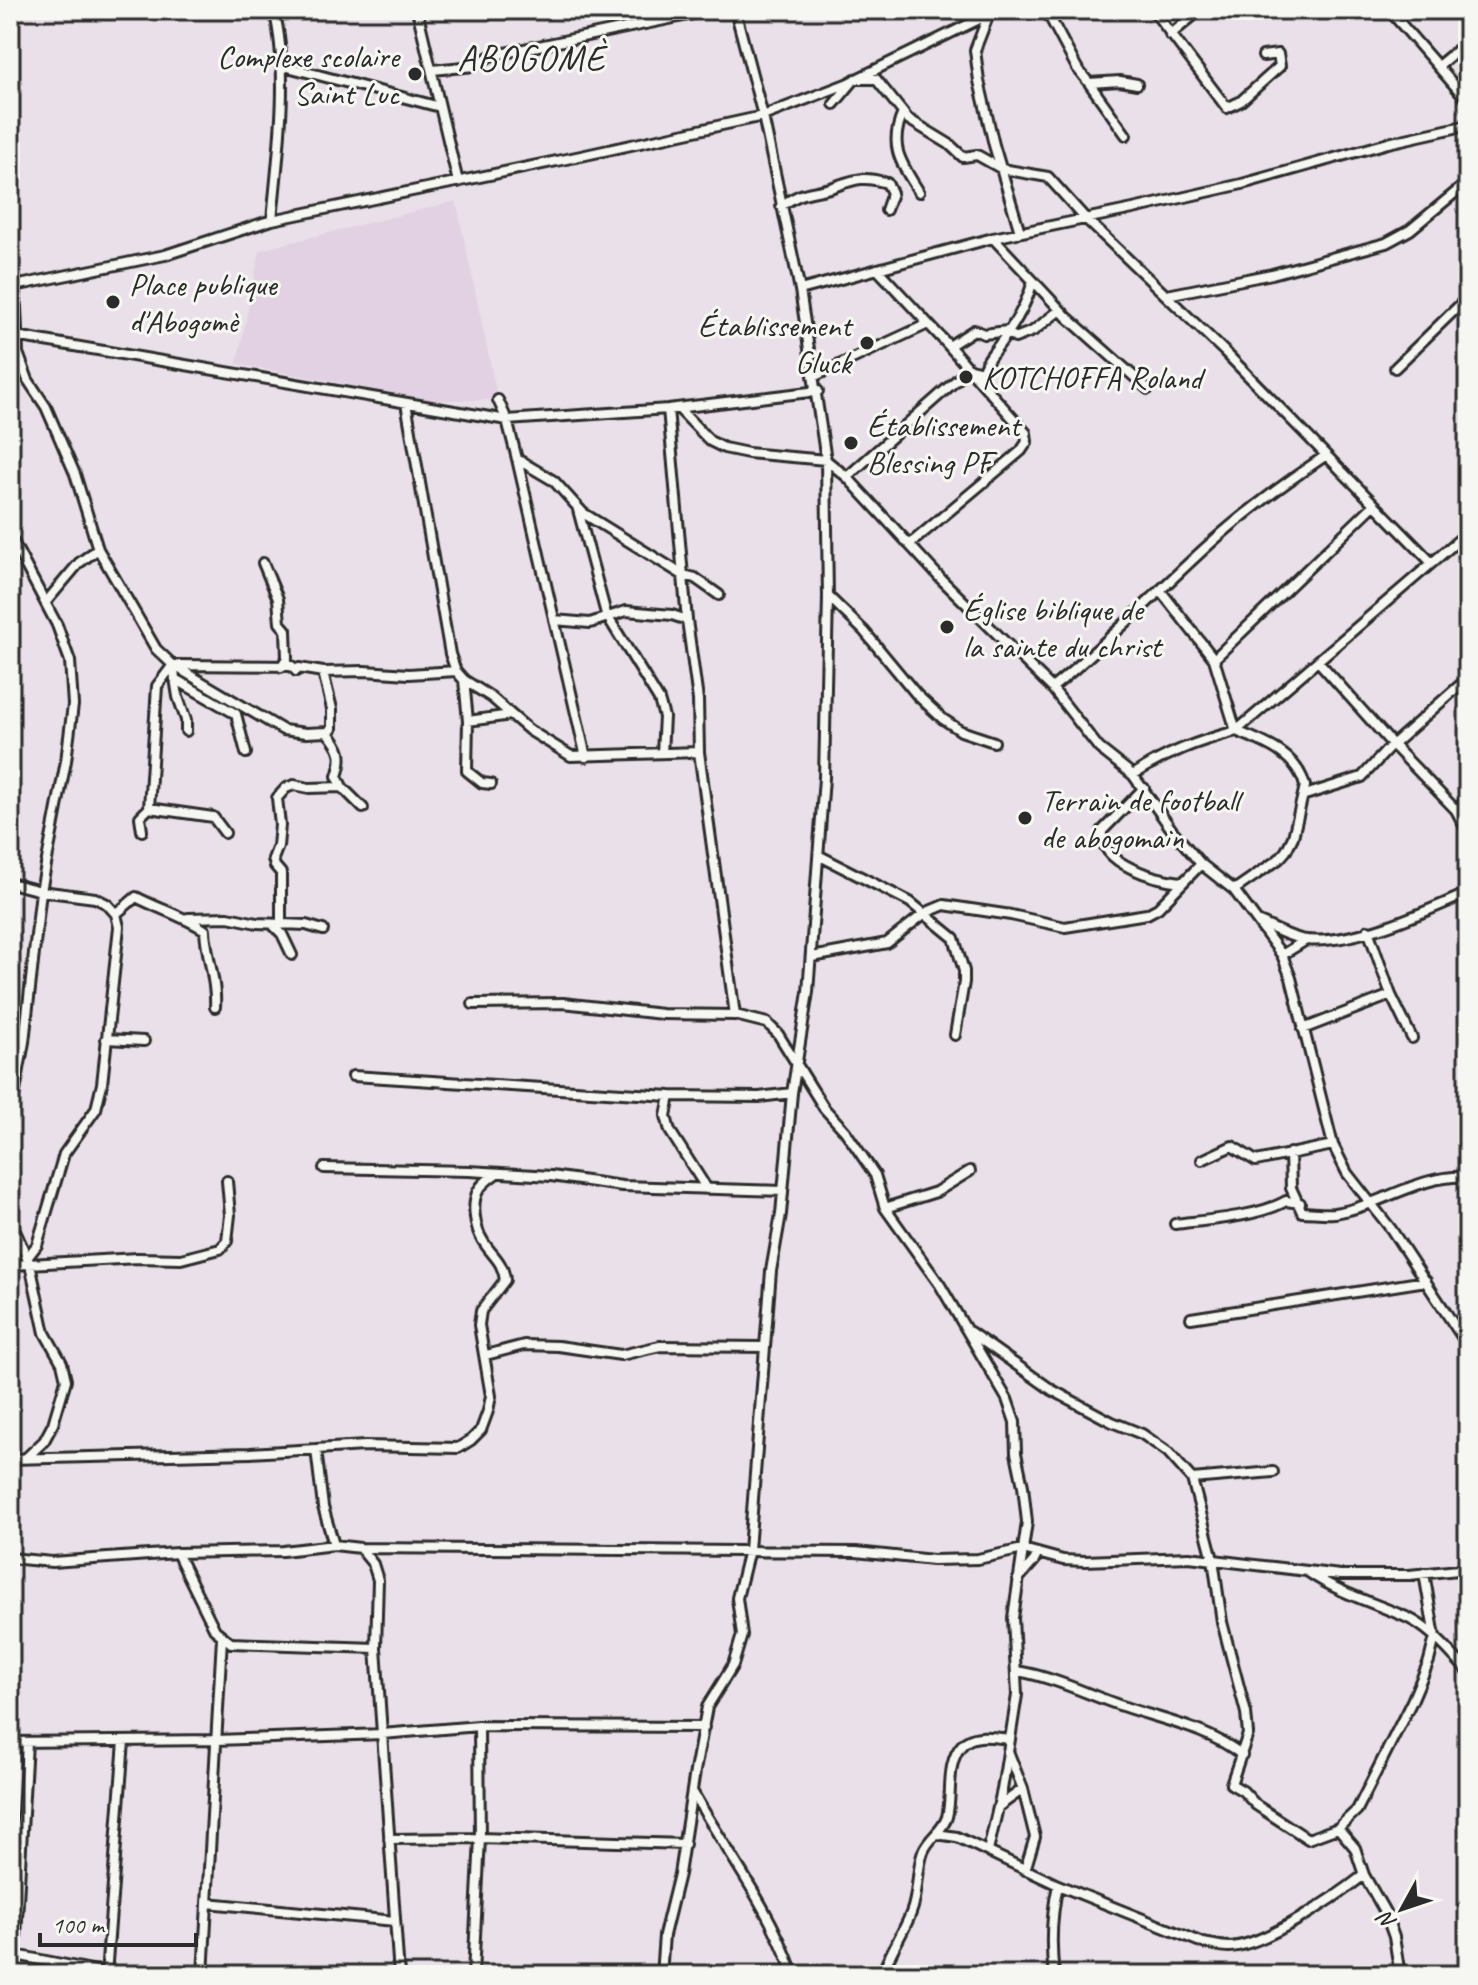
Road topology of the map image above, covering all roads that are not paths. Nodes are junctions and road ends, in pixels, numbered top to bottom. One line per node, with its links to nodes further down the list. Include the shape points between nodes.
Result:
1 (274, 10): 13 (street)
2 (417, 10): 15 (street)
3 (713, 10): 15 (street, via 490,56 475,66)
4 (735, 10): 23 (street)
5 (1046, 10): 17 (street)
6 (1153, 10): 10 (street)
7 (1200, 10): 10 (street)
8 (1389, 10): 14 (street)
9 (991, 12): 16 (street); 27 (street, via 975,50)
10 (1170, 35): 12 (street, via 1227,108 1280,66 1278,54)
11 (1468, 41): 14 (street)
12 (1263, 56)
13 (280, 65): 21 (street); 34 (street)
14 (1438, 66): 19 (street)
15 (432, 70): 21 (street)
16 (855, 79): 20 (street); 22 (street, via 876,79); 23 (street)
17 (1089, 83): 18 (street); 25 (street)
18 (1137, 84)
19 (1468, 101)
20 (834, 104)
21 (440, 107): 28 (street)
22 (903, 113): 27 (street, via 963,157 977,155); 30 (street, via 895,148)
23 (763, 116): 28 (street); 31 (street)
24 (1468, 125): 33 (street, via 1242,184)
25 (1126, 135)
26 (10, 167): 39 (street)
27 (1002, 169): 33 (street, via 1048,177); 35 (street)
28 (458, 182): 34 (street)
29 (1468, 182): 41 (street, via 1386,243)
30 (919, 192)
31 (781, 206): 32 (street, via 798,194 870,178 887,183 892,193); 40 (street)
32 (886, 210)
33 (1085, 218): 35 (street); 41 (street)
34 (272, 220): 39 (street, via 165,255)
35 (1020, 232): 36 (street)
36 (993, 238): 37 (street); 38 (street)
37 (877, 269): 40 (street); 44 (street)
38 (1033, 281): 43 (street); 45 (street, via 1029,298)
39 (13, 286): 46 (street)
40 (800, 290): 50 (street)
41 (1167, 295): 58 (street)
42 (1468, 297): 48 (street)
43 (1060, 310): 45 (street, via 1033,331 1015,338); 51 (street)
44 (928, 324): 47 (street); 50 (street)
45 (1007, 331): 47 (street, via 974,330); 49 (street, via 982,372)
46 (14, 336): 54 (street); 67 (street, via 22,367 75,474)
47 (949, 346): 49 (street)
48 (1395, 368)
49 (969, 369): 61 (street); 66 (street, via 1026,433 1027,442)
50 (815, 376): 52 (street)
51 (1148, 389)
52 (818, 391): 55 (street); 60 (street)
53 (498, 400): 57 (street)
54 (406, 403): 57 (street); 82 (street)
55 (678, 408): 56 (street); 60 (street, via 724,448)
56 (668, 409): 57 (street); 70 (street)
57 (507, 420): 59 (street)
58 (1325, 456): 62 (street); 71 (street, via 1265,497)
59 (517, 459): 63 (street, via 554,481); 76 (street)
60 (826, 460): 61 (street); 73 (street)
61 (847, 477): 66 (street)
62 (1374, 505): 69 (street); 78 (street)
63 (577, 506): 70 (street); 75 (street)
64 (1468, 532): 69 (street)
65 (10, 536): 74 (street)
66 (910, 544): 87 (street)
67 (98, 549): 74 (street); 80 (street, via 156,649)
68 (263, 563): 81 (street, via 286,630 287,658)
69 (1432, 563): 79 (street)
70 (683, 575): 72 (street); 77 (street)
71 (1160, 590): 78 (street); 87 (street)
72 (719, 595)
73 (828, 596): 93 (street, via 943,719); 111 (street)
74 (46, 602): 116 (street, via 70,661 73,705)
75 (608, 619): 76 (street); 77 (street, via 626,611); 97 (street, via 659,700 664,717)
76 (554, 620): 98 (street)
77 (687, 620): 95 (street)
78 (1214, 659): 91 (street)
79 (1318, 661): 91 (street); 94 (street)
80 (173, 665): 81 (street); 85 (street); 92 (street, via 283,730); 105 (street, via 157,686)
81 (281, 667): 83 (street)
82 (456, 671): 83 (street); 86 (street)
83 (323, 672): 92 (street, via 332,709 332,729)
84 (1468, 678): 94 (street)
85 (175, 679): 90 (street); 96 (street, via 236,714)
86 (464, 680): 88 (street); 89 (street)
87 (1052, 688): 99 (street, via 1099,748)
88 (511, 715): 89 (street); 98 (street, via 558,750)
89 (468, 721): 100 (street, via 467,771)
90 (186, 731)
91 (1236, 731): 99 (street, via 1181,748); 103 (street, via 1278,749 1303,779)
92 (327, 732): 101 (street, via 340,747 343,760 337,776)
93 (994, 742)
94 (1392, 744): 103 (street, via 1362,777); 107 (street)
95 (699, 752): 97 (street); 132 (street)
96 (246, 753)
97 (662, 753): 98 (street)
98 (586, 757)
99 (1133, 775): 102 (street)
100 (491, 784)
101 (342, 787): 106 (street); 122 (street, via 294,785 277,798)
102 (1144, 788): 112 (street); 113 (street, via 1102,831 1102,838 1108,850 1145,876)
103 (1305, 795): 115 (street, via 1286,851)
104 (1468, 800): 107 (street)
105 (149, 808): 108 (street, via 140,817); 109 (street, via 213,817)
106 (363, 808)
107 (1456, 810): 110 (street)
108 (142, 831)
109 (225, 833)
110 (1468, 833)
111 (820, 856): 118 (street); 128 (street)
112 (1201, 864): 113 (street); 115 (street)
113 (1181, 882): 118 (street, via 1147,914 1065,927 963,906 944,905)
114 (10, 883): 116 (street)
115 (1234, 890): 121 (street)
116 (41, 891): 119 (street, via 95,898); 142 (street)
117 (1468, 893): 124 (street)
118 (925, 913): 128 (street, via 887,943); 134 (street, via 954,938 964,971)
119 (116, 914): 120 (street, via 136,897); 136 (street, via 119,927)
120 (187, 918): 122 (street, via 228,917); 131 (street, via 205,930 217,990)
121 (1258, 921): 125 (street); 127 (street)
122 (277, 925): 123 (street); 126 (street)
123 (323, 930)
124 (1368, 930): 125 (street); 129 (street)
125 (1306, 940): 127 (street)
126 (292, 955)
127 (1282, 955): 133 (street)
128 (812, 957): 138 (street)
129 (1391, 995): 133 (street); 135 (street)
130 (473, 1004): 132 (street, via 563,1003 662,1014)
131 (215, 1007)
132 (735, 1015): 138 (street, via 767,1023)
133 (1303, 1029): 143 (street)
134 (955, 1035)
135 (1412, 1038)
136 (106, 1039): 137 (street); 158 (street, via 96,1109 64,1154)
137 (144, 1041)
138 (798, 1064): 140 (street); 155 (street, via 875,1175)
139 (353, 1076): 141 (street)
140 (792, 1093): 141 (street); 152 (street)
141 (670, 1096): 151 (street, via 670,1131)
142 (10, 1119)
143 (1333, 1145): 144 (street); 153 (street)
144 (1290, 1153): 145 (street, via 1256,1161 1232,1146); 154 (street, via 1291,1188)
145 (1202, 1160)
146 (324, 1168): 148 (street)
147 (970, 1171): 155 (street, via 936,1192)
148 (497, 1173): 151 (street); 165 (street, via 476,1193 475,1208 480,1238 499,1259 505,1280 481,1311)
149 (1468, 1177): 153 (street, via 1434,1181)
150 (227, 1181): 158 (street, via 230,1215 227,1241 220,1249 181,1259)
151 (707, 1189): 152 (street)
152 (783, 1191): 164 (street)
153 (1370, 1202): 154 (street, via 1333,1213 1302,1212); 160 (street)
154 (1300, 1203): 157 (street, via 1286,1201)
155 (885, 1208): 162 (street)
156 (10, 1220): 158 (street)
157 (1175, 1224)
158 (29, 1261): 159 (street); 166 (street, via 45,1333 66,1380)
159 (10, 1265)
160 (1426, 1281): 161 (street); 163 (street)
161 (1191, 1318)
162 (966, 1329): 172 (street, via 1052,1390 1142,1434 1168,1452); 175 (street, via 1015,1422 1027,1522)
163 (1468, 1346)
164 (765, 1347): 165 (street, via 660,1346 621,1355 524,1345); 176 (street)
165 (486, 1355): 167 (street, via 491,1396 481,1430 458,1448)
166 (44, 1441): 168 (street); 170 (street)
167 (316, 1449): 168 (street); 173 (street)
168 (52, 1458): 170 (street)
169 (10, 1459): 170 (street)
170 (25, 1459)
171 (1273, 1472): 172 (street)
172 (1192, 1479): 180 (street)
173 (334, 1545): 174 (street); 177 (street)
174 (360, 1548): 176 (street); 187 (street, via 378,1580)
175 (1023, 1549): 176 (street, via 978,1559 933,1560); 178 (street); 184 (street)
176 (749, 1550): 191 (street, via 737,1598 742,1635 733,1665 707,1707)
177 (177, 1553): 179 (street, via 52,1562); 186 (street)
178 (1038, 1553): 180 (street, via 1085,1561); 184 (street)
179 (10, 1558)
180 (1213, 1559): 182 (street); 199 (street, via 1222,1622 1246,1713)
181 (1468, 1569): 183 (street)
182 (1307, 1572): 183 (street); 185 (street, via 1330,1587 1408,1618)
183 (1424, 1573): 185 (street)
184 (1018, 1579): 188 (street, via 1013,1618)
185 (1435, 1637): 189 (street); 203 (street, via 1412,1701 1357,1810)
186 (222, 1638): 187 (street, via 231,1643); 194 (street)
187 (376, 1648): 192 (street)
188 (1017, 1671): 193 (street); 199 (street, via 1205,1733)
189 (1468, 1671)
190 (479, 1726): 191 (street); 192 (street); 205 (street)
191 (704, 1727): 201 (street)
192 (382, 1734): 194 (street); 206 (street)
193 (1010, 1739): 198 (street); 204 (street, via 972,1738 960,1747 947,1817)
194 (217, 1740): 195 (street); 212 (street)
195 (124, 1741): 197 (street); 216 (street)
196 (10, 1742): 197 (street)
197 (27, 1742): 214 (street)
198 (1008, 1751): 200 (street); 202 (street)
199 (1242, 1755): 203 (street, via 1231,1784 1256,1805 1308,1839)
200 (1023, 1789): 202 (street); 209 (street, via 1035,1837)
201 (692, 1791): 207 (street); 215 (street, via 766,1913)
202 (998, 1807): 208 (street)
203 (1338, 1828): 210 (street, via 1355,1848)
204 (936, 1834): 208 (street); 222 (street, via 921,1855 912,1913)
205 (480, 1838): 206 (street); 207 (street); 220 (street)
206 (389, 1839): 213 (street)
207 (685, 1844): 221 (street, via 664,1935)
208 (988, 1851): 209 (street)
209 (1025, 1870): 211 (street)
210 (1364, 1875): 211 (street, via 1278,1930 1229,1947 1203,1943); 224 (street, via 1390,1925)
211 (1058, 1885): 223 (street, via 1051,1918)
212 (207, 1903): 213 (street); 218 (street)
213 (395, 1921): 219 (street)
214 (12, 1954): 216 (street)
215 (792, 1971)
216 (106, 1974): 217 (street)
217 (117, 1975)
218 (203, 1975)
219 (399, 1975)
220 (473, 1975)
221 (661, 1975)
222 (882, 1975)
223 (1054, 1975)
224 (1400, 1975)

